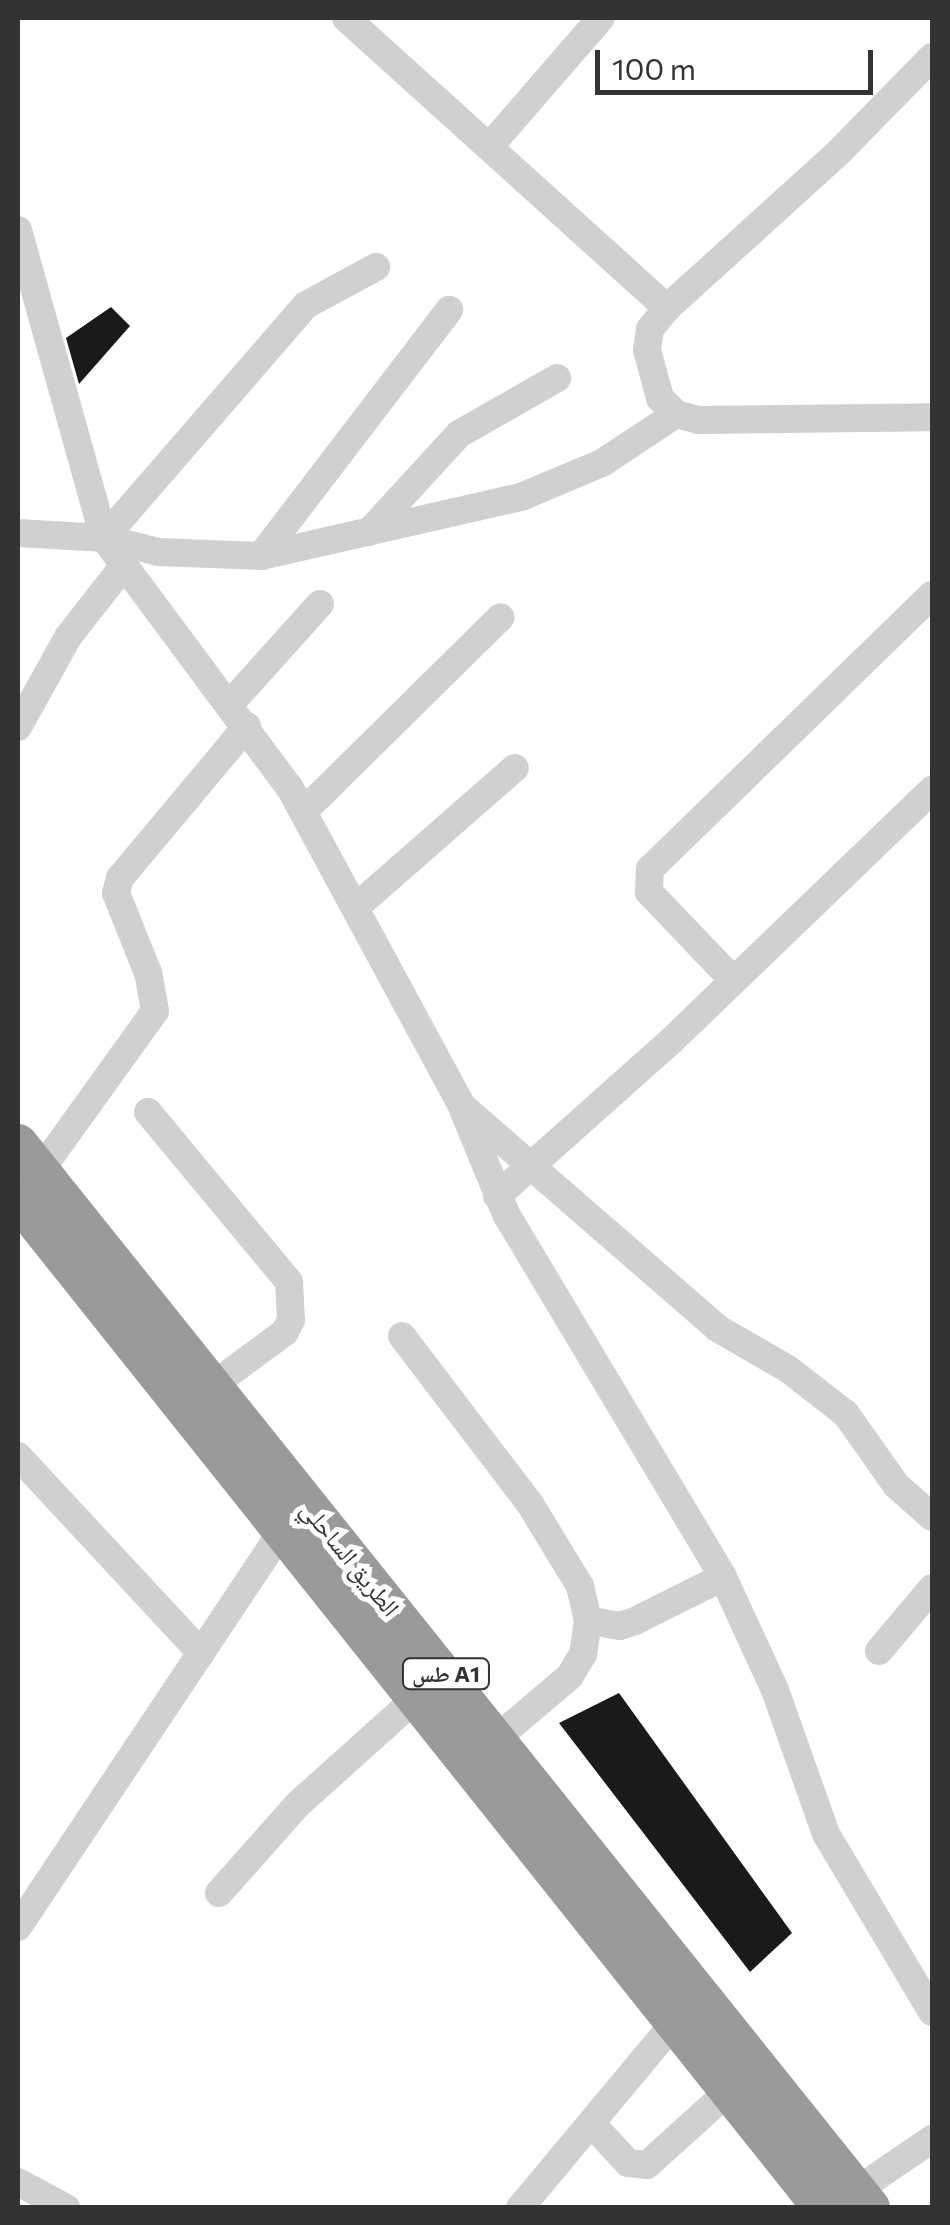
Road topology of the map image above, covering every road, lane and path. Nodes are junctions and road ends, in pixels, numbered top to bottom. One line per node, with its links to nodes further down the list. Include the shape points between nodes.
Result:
1 (346, 18): 4 (street)
2 (601, 18): 4 (street)
3 (932, 57): 7 (street, via 838,153)
4 (490, 146): 7 (street)
5 (18, 230): 14 (street)
6 (376, 267): 14 (street, via 306,304)
7 (667, 308): 10 (street, via 650,328 647,350 660,398)
8 (450, 310): 15 (street)
9 (557, 378): 12 (street, via 460,434)
10 (676, 414): 11 (street, via 699,420); 12 (street, via 564,481)
11 (932, 417)
12 (368, 532): 15 (street)
13 (18, 533): 14 (street)
14 (104, 538): 15 (street, via 158,552); 16 (street)
15 (261, 556)
16 (122, 568): 20 (street); 21 (street, via 68,637)
17 (932, 595): 26 (street, via 650,868 650,892)
18 (320, 604): 20 (street)
19 (502, 617): 24 (street)
20 (238, 716): 24 (street); 29 (street, via 116,892 148,973 155,1011)
21 (18, 726)
22 (515, 768): 25 (street)
23 (932, 790): 26 (street)
24 (304, 811): 25 (street)
25 (356, 907): 27 (street)
26 (734, 980): 30 (street)
27 (462, 1106): 30 (street); 31 (street)
28 (148, 1112): 33 (street, via 289,1282 291,1320 285,1332)
29 (25, 1171): 33 (highway, الطريق الساحلي / طس A1); 36 (highway, الطريق الساحلي / طس A1)
30 (532, 1171): 31 (street); 35 (street, via 717,1328 832,1402 896,1485)
31 (497, 1196): 37 (street)
32 (402, 1336): 39 (street, via 530,1504 580,1586)
33 (213, 1385): 43 (highway, الطريق الساحلي / طس A1)
34 (18, 1456): 41 (street)
35 (932, 1516)
36 (282, 1532): 41 (street); 42 (highway, الطريق الساحلي / طس A1)
37 (723, 1577): 39 (street, via 619,1626); 46 (street, via 774,1690 826,1834)
38 (932, 1588): 40 (street)
39 (588, 1620): 43 (street, via 570,1676)
40 (880, 1651)
41 (201, 1652): 45 (street)
42 (415, 1699): 44 (street, via 297,1804); 47 (highway, الطريق الساحلي / طس A1)
43 (498, 1737): 52 (highway, الطريق الساحلي / طس A1)
44 (218, 1893)
45 (18, 1927)
46 (932, 2012)
47 (674, 2023): 48 (highway, الطريق الساحلي / طس A1); 49 (street)
48 (729, 2091): 49 (street, via 646,2165 628,2163); 52 (highway, الطريق الساحلي / طس A1)
49 (591, 2123): 54 (street)
50 (932, 2140): 52 (street)
51 (18, 2182): 53 (street)
52 (850, 2202)
53 (66, 2208)
54 (520, 2208)

